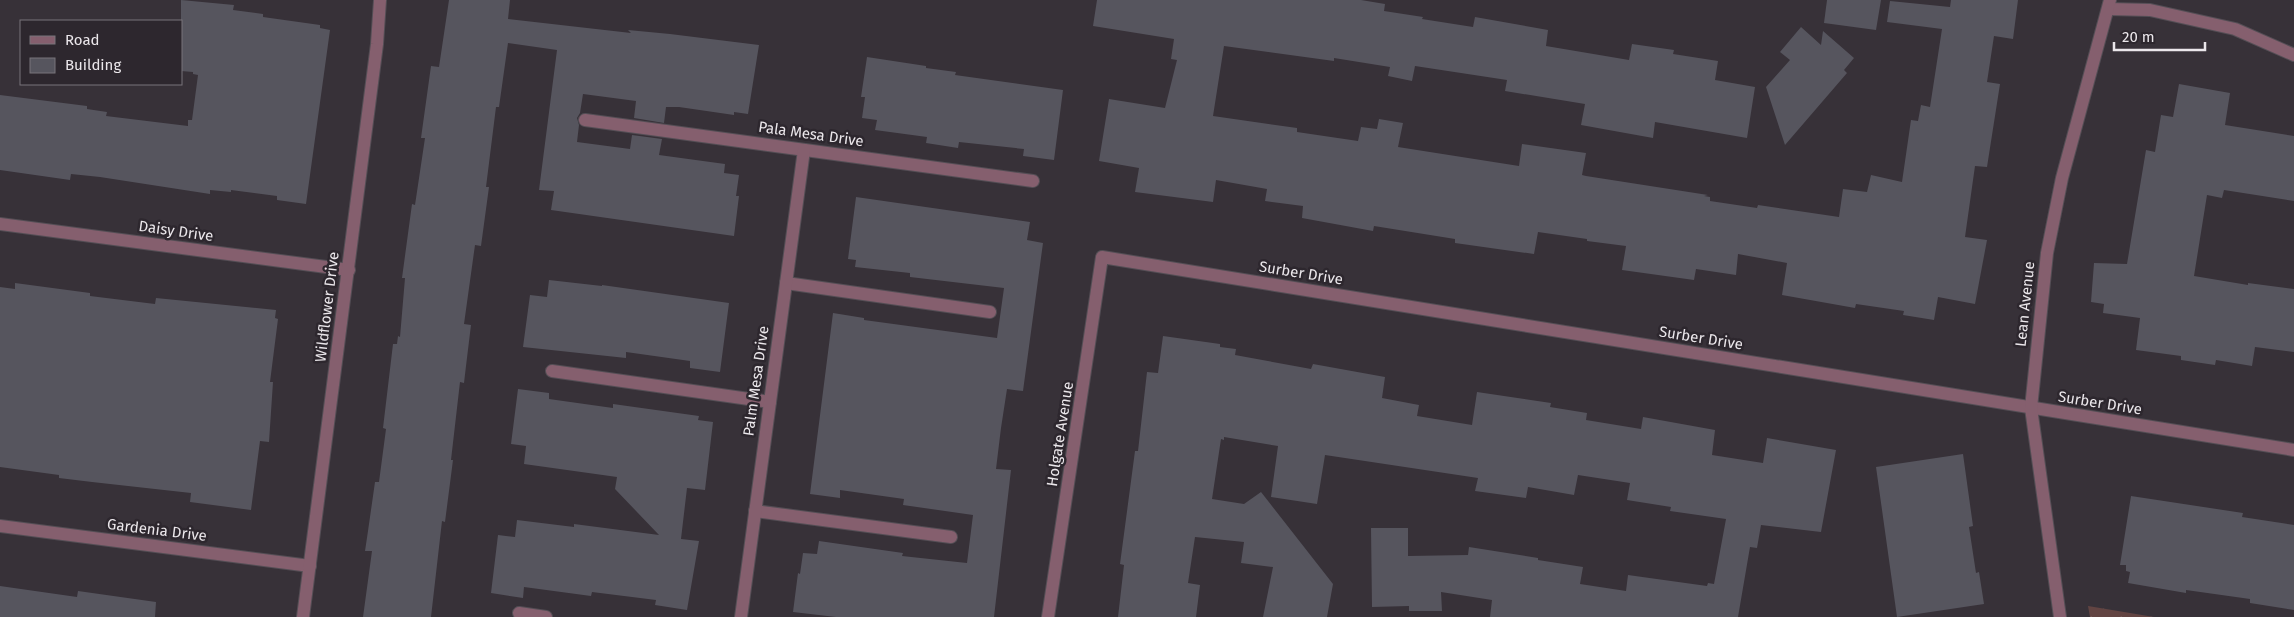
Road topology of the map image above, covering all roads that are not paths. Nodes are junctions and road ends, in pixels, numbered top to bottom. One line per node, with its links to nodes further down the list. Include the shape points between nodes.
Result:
1 (380, 0): 9 (street, Wildflower Drive)
2 (2109, 5): 3 (street, via 2150,10 2235,30); 14 (street, Lean Avenue, via 2062,178 2047,253)
3 (2294, 55)
4 (584, 120): 5 (street, Pala Mesa Drive)
5 (804, 150): 6 (street, Pala Mesa Drive); 10 (street, Palm Mesa Drive)
6 (1033, 181)
7 (0, 224): 9 (street, Daisy Drive)
8 (1102, 257): 14 (street, Surber Drive); 24 (street, Holgate Avenue)
9 (349, 270): 19 (street, Wildflower Drive)
10 (786, 283): 11 (street); 13 (street, Palm Mesa Drive)
11 (990, 312)
12 (552, 371): 13 (street)
13 (770, 402): 16 (street, Palm Mesa Drive)
14 (2031, 408): 15 (street, Surber Drive); 25 (street, Lean Avenue)
15 (2294, 450)
16 (755, 511): 18 (street); 23 (street, Palm Mesa Drive)
17 (0, 526): 19 (street, Gardenia Drive)
18 (951, 537)
19 (310, 566): 21 (street, Wildflower Drive)
20 (519, 613): 22 (street)
21 (303, 617)
22 (546, 617)
23 (741, 617)
24 (1048, 617)
25 (2060, 617)

